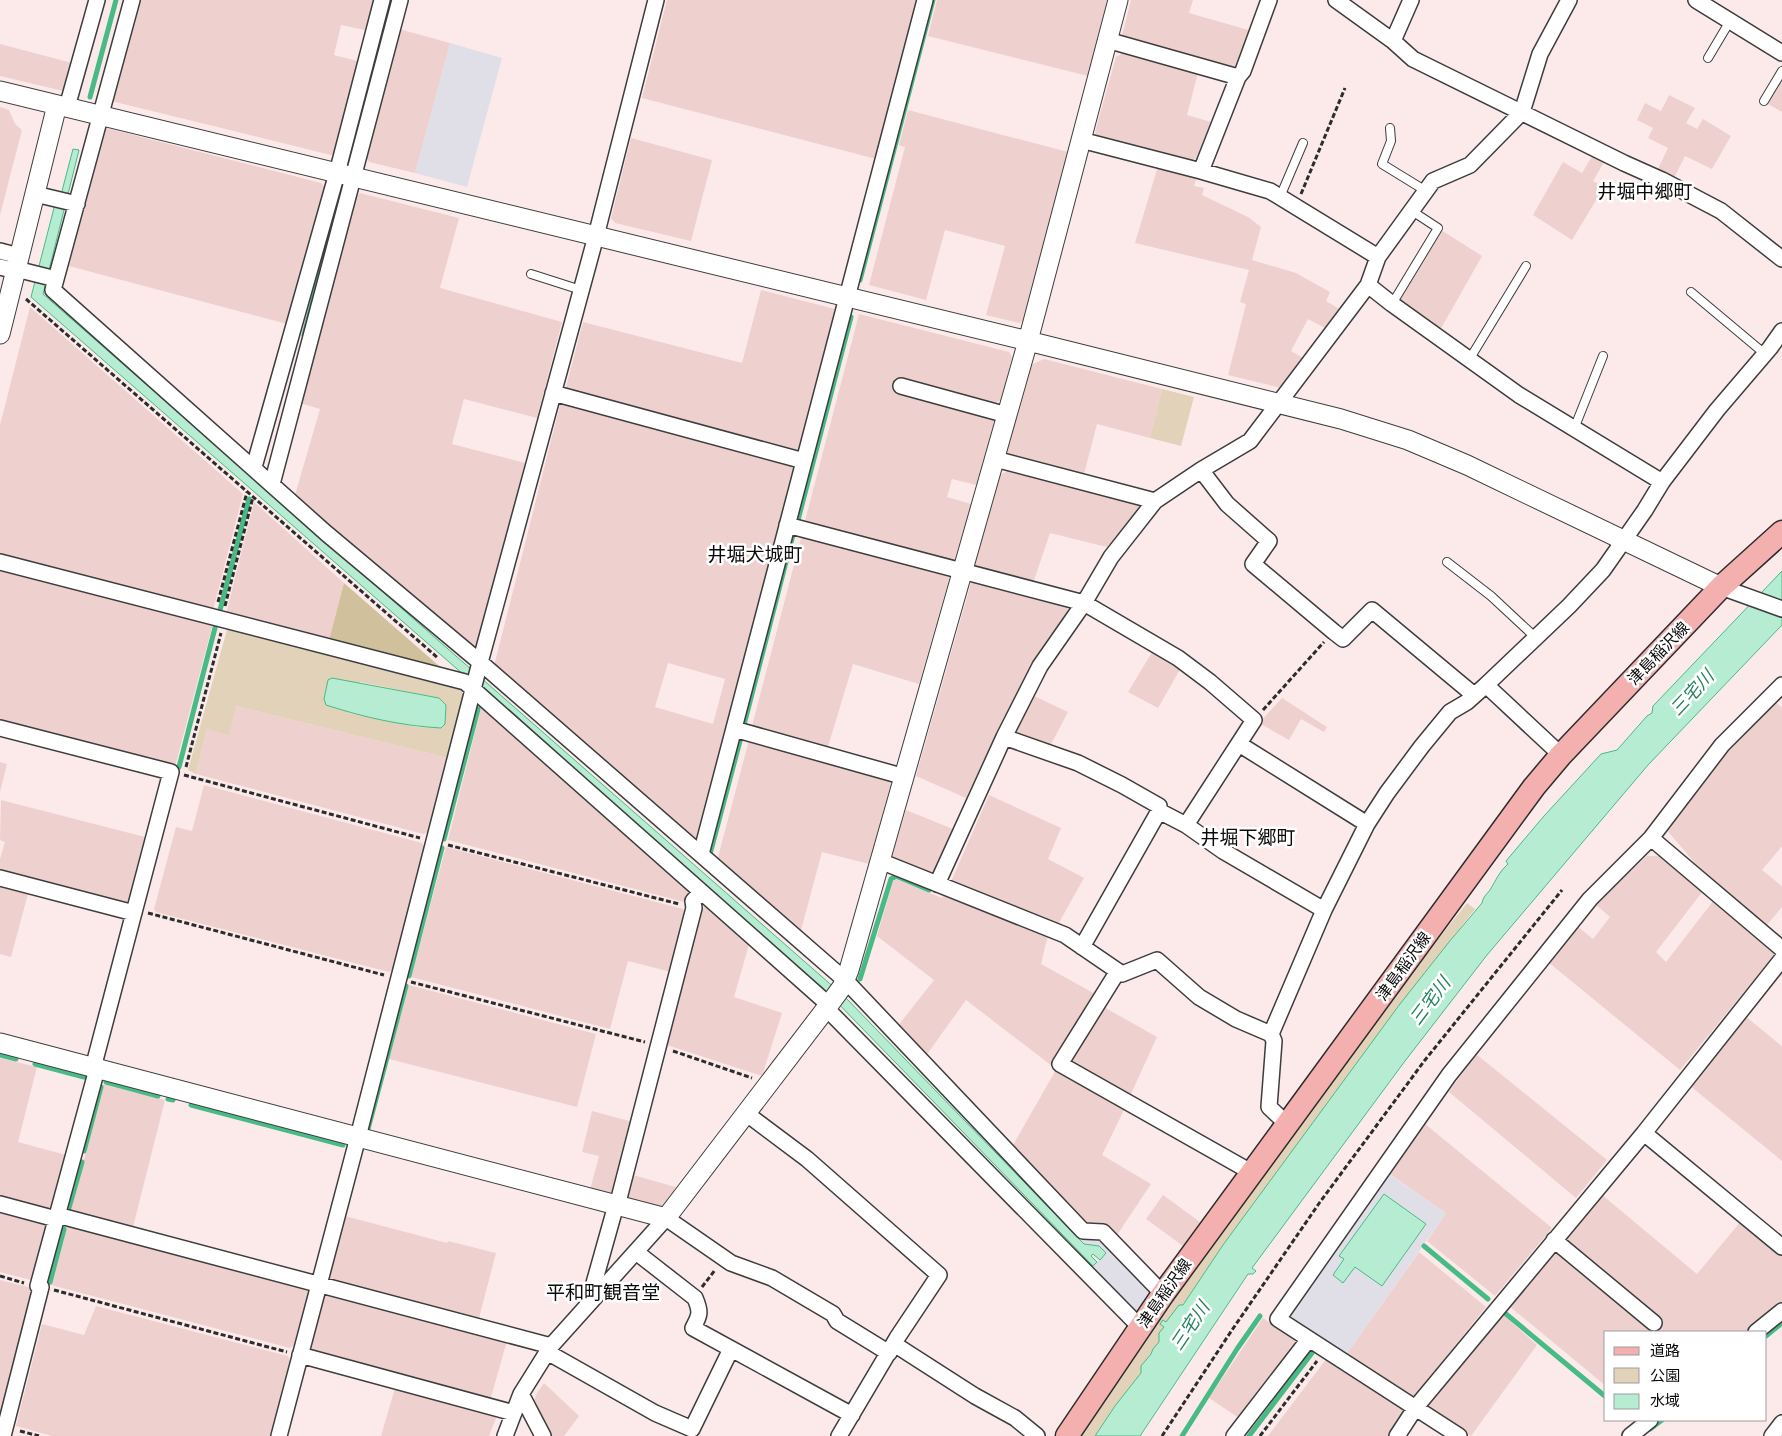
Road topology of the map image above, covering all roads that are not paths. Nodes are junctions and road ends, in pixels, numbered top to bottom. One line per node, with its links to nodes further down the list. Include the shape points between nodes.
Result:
1 (97, 0): 22 (street)
2 (132, 0): 24 (street)
3 (382, 0): 29 (street)
4 (400, 0): 29 (street)
5 (656, 0): 35 (street)
6 (925, 0): 46 (street)
7 (1118, 0): 14 (street)
8 (1269, 0): 19 (street, via 1244,71)
9 (1336, 0): 15 (street)
10 (1411, 0): 15 (street)
11 (1569, 0): 23 (street, via 1540,54)
12 (1696, 0): 13 (street)
13 (1730, 21): 16 (street); 17 (lane)
14 (1107, 40): 19 (street); 26 (street)
15 (1393, 41): 23 (street, via 1419,62)
16 (1782, 53)
17 (1708, 58)
18 (1782, 71): 21 (lane)
19 (1238, 77): 28 (street)
20 (0, 91): 22 (street)
21 (1764, 101)
22 (62, 106): 24 (street); 31 (street)
23 (1522, 112): 30 (street, via 1470,165 1433,181); 38 (street, via 1721,211)
24 (102, 116): 29 (street); 33 (street)
25 (1390, 128): 30 (lane, via 1391,141 1382,164)
26 (1081, 140): 28 (street); 50 (street)
27 (1303, 143): 32 (lane)
28 (1201, 171): 32 (street)
29 (346, 175): 35 (street); 61 (street); 64 (street)
30 (1426, 191): 34 (street)
31 (35, 194): 33 (street); 40 (street)
32 (1280, 197): 37 (street)
33 (66, 202): 42 (street)
34 (1412, 211): 37 (street); 47 (lane, via 1438,228)
35 (596, 236): 44 (street); 46 (street)
36 (0, 251): 40 (street)
37 (1378, 257): 43 (street)
38 (1782, 259)
39 (1526, 266): 53 (lane)
40 (13, 270): 42 (street); 49 (street)
41 (531, 274): 44 (lane)
42 (46, 276): 61 (street, via 53,290)
43 (1368, 285): 47 (street); 56 (street)
44 (581, 290): 55 (street)
45 (1691, 292): 51 (lane)
46 (848, 297): 50 (street); 60 (street)
47 (1392, 304): 53 (street)
48 (1782, 331): 51 (street)
49 (0, 334)
50 (1028, 341): 56 (street); 57 (street)
51 (1772, 353): 63 (street, via 1717,410)
52 (1603, 356): 58 (lane)
53 (1469, 360): 58 (street)
54 (901, 386): 57 (street)
55 (553, 393): 60 (street); 76 (street)
56 (1278, 403): 62 (street, via 1250,441); 68 (street, via 1408,440)
57 (1007, 415): 59 (street)
58 (1574, 429): 63 (street)
59 (995, 459): 65 (street); 71 (street)
60 (804, 460): 66 (street)
61 (254, 468): 64 (street)
62 (1201, 470): 65 (street); 80 (street, via 1227,504 1269,541 1253,564 1343,640 1372,610)
63 (1662, 482): 68 (street)
64 (272, 484): 76 (street)
65 (1155, 501): 73 (street, via 1110,557)
66 (787, 525): 71 (street); 82 (street)
67 (1782, 532): 72 (main road, 津島稲沢線)
68 (1625, 540): 72 (street); 75 (street, via 1603,570)
69 (0, 562): 79 (street, via 465,682)
70 (1447, 562): 75 (lane, via 1491,596)
71 (963, 572): 73 (street); 86 (street)
72 (1721, 587): 74 (street); 85 (main road, 津島稲沢線)
73 (1084, 603): 83 (street, via 1040,666); 84 (street, via 1178,658 1254,720)
74 (1782, 609)
75 (1535, 637): 77 (street)
76 (480, 667): 79 (street); 91 (street)
77 (1486, 685): 80 (street); 85 (street)
78 (1782, 685): 90 (street, via 1722,745)
79 (474, 689): 95 (street); 109 (street)
80 (1474, 695): 88 (street, via 1450,712)
81 (0, 728): 97 (street, via 171,772)
82 (734, 729): 86 (street); 91 (street)
83 (1004, 737): 87 (street, via 1078,763 1160,806); 94 (street)
84 (1239, 744): 88 (street); 89 (street)
85 (1561, 755): 107 (main road, 津島稲沢線, via 1496,836)
86 (904, 777): 92 (street)
87 (1159, 811): 89 (street); 98 (street)
88 (1367, 824): 96 (street)
89 (1186, 825): 96 (street, via 1223,851)
90 (1651, 838): 99 (street); 125 (street, via 1590,898 1448,1075 1278,1318)
91 (701, 854): 102 (street)
92 (880, 861): 94 (street); 102 (street)
93 (0, 878): 97 (street)
94 (937, 884): 98 (street, via 1064,935)
95 (701, 892): 102 (street); 112 (street, via 693,901 694,908)
96 (1324, 910): 103 (street)
97 (135, 911): 105 (street)
98 (1082, 946): 101 (street)
99 (1782, 949)
100 (1782, 959): 108 (street)
101 (1118, 971): 103 (street, via 1122,974 1157,960 1199,997 1236,1019); 110 (street, via 1060,1064)
102 (835, 996): 106 (street); 119 (street, via 1083,1231 1103,1232); 123 (street)
103 (1271, 1034): 107 (street, via 1274,1041 1269,1107)
104 (0, 1044): 105 (street)
105 (95, 1068): 109 (street); 113 (street)
106 (747, 1114): 114 (street); 126 (street, via 807,1159 939,1275)
107 (1287, 1124): 110 (main road, 津島稲沢線)
108 (1644, 1133): 115 (street); 116 (street)
109 (358, 1137): 112 (street); 118 (street)
110 (1251, 1172): 119 (main road, 津島稲沢線)
111 (0, 1204): 113 (street)
112 (617, 1206): 114 (street); 120 (street)
113 (57, 1217): 118 (street); 136 (street)
114 (666, 1218): 117 (street); 126 (street, via 731,1263 772,1278 833,1314 837,1321)
115 (1554, 1240): 122 (street); 131 (street)
116 (1782, 1248)
117 (636, 1252): 120 (street); 128 (street, via 695,1298 700,1316 693,1328)
118 (319, 1284): 127 (street); 129 (street)
119 (1163, 1294): 123 (main road, 津島稲沢線)
120 (588, 1305): 127 (street)
121 (1782, 1311): 124 (street)
122 (1654, 1323)
123 (1140, 1327): 142 (main road, 津島稲沢線)
124 (1757, 1331)
125 (1308, 1339): 131 (street); 143 (street)
126 (892, 1348): 133 (street); 141 (street, via 1015,1418)
127 (549, 1349): 128 (street, via 655,1413 692,1430); 130 (street)
128 (731, 1349): 133 (street)
129 (300, 1355): 132 (street); 137 (street)
130 (521, 1394): 132 (street); 139 (street)
131 (1416, 1407): 144 (street); 145 (street)
132 (514, 1413): 138 (street)
133 (852, 1415): 140 (street)
134 (1649, 1421): 146 (street)
135 (1782, 1423): 147 (street)
136 (3, 1436)
137 (279, 1436)
138 (505, 1436)
139 (543, 1436)
140 (839, 1436)
141 (1037, 1436)
142 (1067, 1436)
143 (1234, 1436)
144 (1397, 1436)
145 (1458, 1436)
146 (1630, 1436)
147 (1772, 1436)

